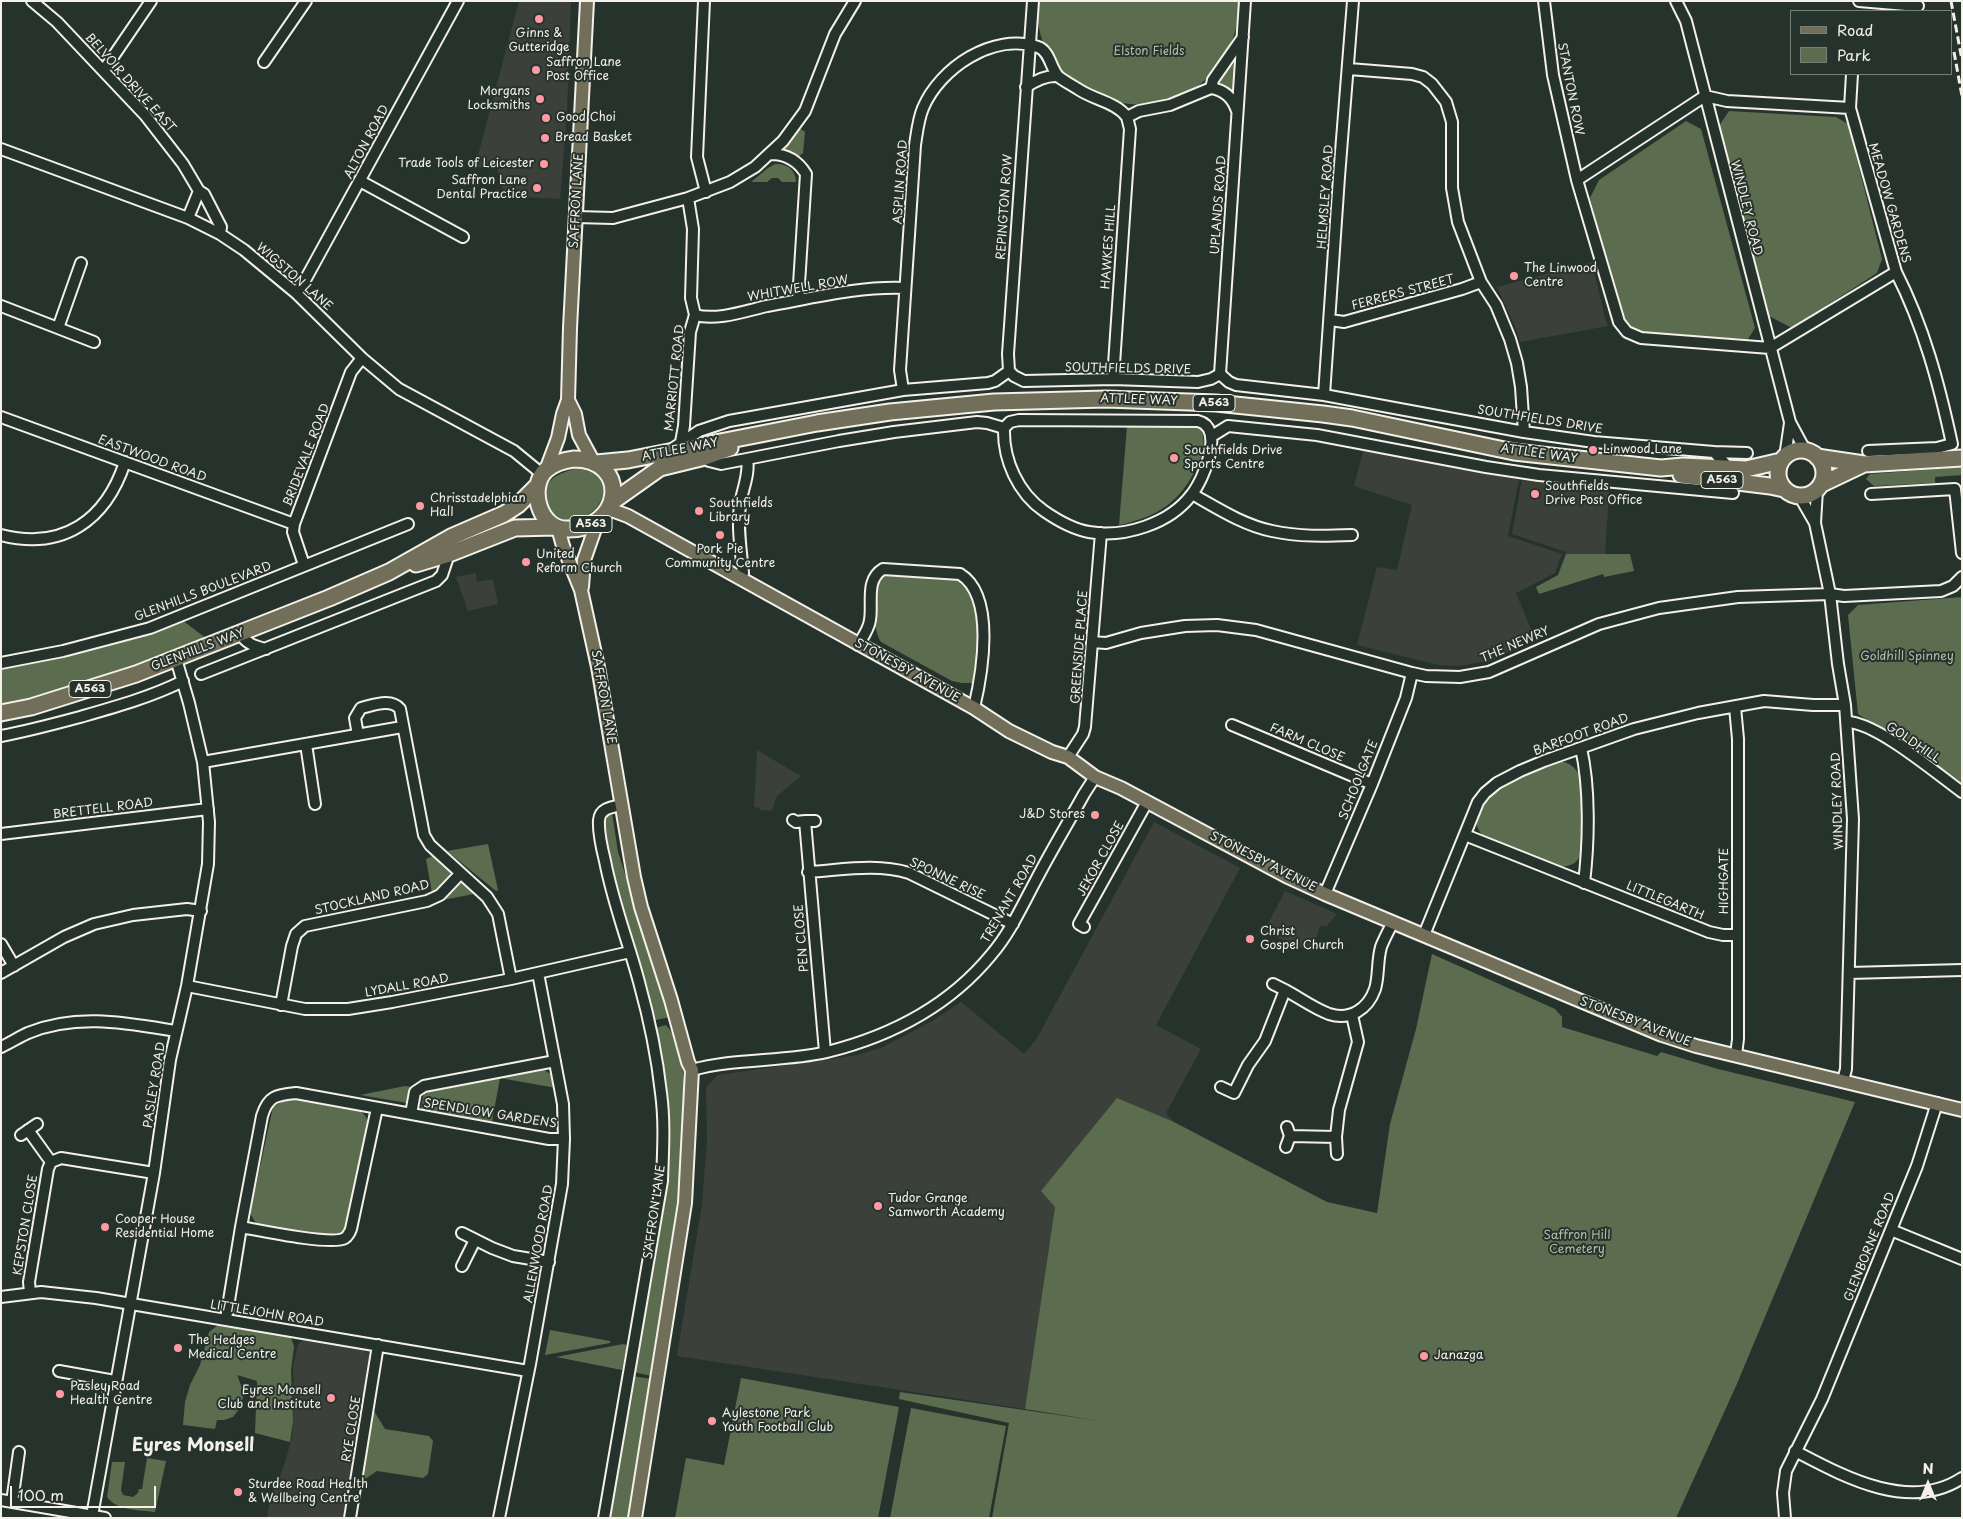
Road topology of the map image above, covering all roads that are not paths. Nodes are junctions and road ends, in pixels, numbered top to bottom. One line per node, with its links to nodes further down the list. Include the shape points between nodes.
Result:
1 (32, 1): 19 (street, BELVOIR DRIVE EAST)
2 (151, 1): 19 (street)
3 (306, 1): 17 (street)
4 (458, 1): 31 (street, ALTON ROAD)
5 (587, 1): 35 (main road, SAFFRON LANE)
6 (704, 1): 33 (street, via 697,156)
7 (855, 1): 29 (street, via 835,34 805,111)
8 (1032, 1): 16 (street)
9 (1245, 1): 15 (street)
10 (1353, 1): 18 (street, HELMSLEY ROAD)
11 (1544, 1): 30 (street, STANTON ROW, via 1554,75)
12 (1858, 1): 14 (street)
13 (1679, 2): 24 (street, WINDLEY ROAD)
14 (1918, 6)
15 (1243, 37): 23 (street); 26 (street, UPLANDS ROAD)
16 (1030, 45): 21 (street, via 1044,51); 22 (street, REPINGTON ROW); 42 (street, ASPLIN ROAD, via 1000,45 965,60 938,83 923,109 915,145)
17 (264, 62)
18 (1349, 69): 41 (street, via 1423,77 1446,102 1452,122 1454,207); 47 (street, HELMSLEY ROAD, via 1338,177)
19 (104, 70): 32 (street, BELVOIR DRIVE EAST, via 145,115 183,164)
20 (1852, 75): 25 (street, MEADOW GARDENS)
21 (1058, 76): 22 (street, via 1048,76); 27 (street, via 1088,96 1120,109)
22 (1026, 87): 52 (street, REPINGTON ROW)
23 (1210, 88): 26 (street, via 1232,99); 27 (street, via 1170,105 1139,111)
24 (1705, 96): 25 (street, via 1727,101); 30 (street); 50 (street, WINDLEY ROAD)
25 (1850, 108): 40 (street, MEADOW GARDENS)
26 (1237, 112): 53 (street, UPLANDS ROAD)
27 (1127, 118): 54 (street, HAWKES HILL, via 1130,123 1129,142)
28 (1, 149): 36 (street, WIGSTON LANE)
29 (771, 154): 33 (street, via 742,176); 44 (street, via 794,160 806,174)
30 (1577, 180): 50 (street, via 1619,322 1627,332 1641,338)
31 (360, 181): 38 (street); 43 (street, ALTON ROAD)
32 (199, 191): 36 (street); 37 (street, BELVOIR DRIVE EAST, via 204,194 221,227)
33 (706, 192): 34 (street)
34 (688, 198): 35 (street, via 613,218); 46 (street, MARRIOTT ROAD, via 693,230 691,298)
35 (576, 216): 57 (main road, SAFFRON LANE)
36 (188, 218): 37 (street, WIGSTON LANE)
37 (220, 234): 43 (street, WIGSTON LANE)
38 (463, 237)
39 (81, 263): 48 (street)
40 (1896, 272): 50 (street, MEADOW GARDENS); 69 (street, via 1929,349 1952,444)
41 (1481, 282): 47 (street, FERRERS STREET, via 1344,322); 61 (street, via 1496,305 1517,363)
42 (905, 288): 44 (street, WHITWELL ROW, via 884,287); 55 (street, ASPLIN ROAD, via 900,370)
43 (296, 293): 51 (street, WIGSTON LANE)
44 (798, 300): 46 (street, WHITWELL ROW, via 712,317)
45 (1, 306): 48 (street)
46 (695, 315): 64 (street, MARRIOTT ROAD, via 690,332 684,426)
47 (1330, 320): 56 (street, HELMSLEY ROAD)
48 (58, 328): 49 (street)
49 (94, 342)
50 (1770, 348): 59 (street, WINDLEY ROAD)
51 (362, 358): 76 (street, WIGSTON LANE, via 399,389 514,452); 87 (street, BRIDEVALE ROAD, via 351,372)
52 (1009, 371): 54 (street, SOUTHFIELDS DRIVE, via 1024,382); 55 (street, via 988,383)
53 (1220, 374): 54 (street, SOUTHFIELDS DRIVE, via 1198,382); 56 (street, SOUTHFIELDS DRIVE, via 1236,385)
54 (1113, 379)
55 (903, 390): 64 (street, via 729,421 699,431)
56 (1324, 395): 61 (street, SOUTHFIELDS DRIVE)
57 (568, 400): 74 (main road, SAFFRON LANE, via 579,435); 76 (main road, SAFFRON LANE, via 558,438)
58 (1, 417): 73 (street, EASTWOOD ROAD)
59 (1790, 422): 67 (street, WINDLEY ROAD); 72 (street, WINDLEY ROAD)
60 (1004, 428): 63 (street, via 1019,420 1198,421 1207,425); 71 (street, via 977,422 813,445); 90 (street, via 1009,463 1027,496 1063,523)
61 (1524, 432): 65 (street, SOUTHFIELDS DRIVE, via 1594,442)
62 (764, 435): 64 (highway, ATTLEE WAY / A563); 68 (highway, ATTLEE WAY / A563); 75 (highway, ATTLEE WAY / A563, via 890,412 985,403 1161,400 1323,414 1514,452 1661,468 1683,466)
63 (1212, 436): 79 (street, via 1228,426 1317,435 1521,472); 80 (street, via 1206,467)
64 (675, 447): 74 (highway, ATTLEE WAY / A563, via 628,460)
65 (1714, 452): 66 (street, SOUTHFIELDS DRIVE); 75 (street)
66 (1747, 453)
67 (1811, 453): 69 (highway); 72 (highway, via 1791,452); 77 (highway, via 1824,466)
68 (705, 457): 71 (street, via 721,464); 84 (highway, ATTLEE WAY / A563, via 660,468)
69 (1866, 458): 70 (highway); 77 (highway)
70 (1962, 458)
71 (747, 459): 98 (street, via 739,519)
72 (1783, 459): 75 (highway, ATTLEE WAY / A563); 78 (highway, via 1778,479)
73 (125, 462): 87 (street, EASTWOOD ROAD); 92 (street, via 112,493 80,527 59,537)
74 (595, 462): 76 (highway, A563, via 567,460); 84 (highway, A563, via 609,476 612,484)
75 (1726, 474): 78 (highway, ATTLEE WAY / A563); 79 (street)
76 (542, 477): 89 (highway, A563, via 536,494 540,507); 96 (highway, GLENHILLS WAY / A563, via 518,505 504,514 451,537)
77 (1820, 487): 83 (highway); 86 (street, WINDLEY ROAD)
78 (1784, 489): 83 (highway)
79 (1710, 491): 81 (street)
80 (1192, 494): 90 (street, via 1167,516 1151,524); 91 (street, via 1233,517 1271,531 1316,537)
81 (1733, 494)
82 (1871, 494): 93 (street, via 1955,489)
83 (1800, 497): 86 (street, WINDLEY ROAD)
84 (611, 506): 85 (highway, A563); 98 (main road, STONESBY AVENUE)
85 (598, 520): 89 (highway, A563, via 582,528); 99 (main road, SAFFRON LANE, via 584,560)
86 (1815, 523): 100 (street, WINDLEY ROAD)
87 (294, 524): 95 (street, BRIDEVALE ROAD, via 293,532)
88 (408, 524): 95 (street, GLENHILLS BOULEVARD)
89 (556, 527): 94 (highway, GLENHILLS WAY / A563, via 515,528); 99 (main road, SAFFRON LANE)
90 (1101, 534): 102 (street, GREENSIDE PLACE)
91 (1352, 535)
92 (2, 539)
93 (1962, 553)
94 (449, 554): 96 (highway, GLENHILLS WAY / A563); 104 (street, via 442,575 436,581)
95 (304, 565): 106 (street, GLENHILLS BOULEVARD, via 150,628)
96 (389, 572): 101 (highway, GLENHILLS WAY / A563)
97 (1962, 577): 100 (street, THE NEWRY, via 1941,591)
98 (741, 579): 103 (main road, STONESBY AVENUE)
99 (582, 590): 128 (main road, SAFFRON LANE)
100 (1830, 594): 107 (street, THE NEWRY, via 1738,597 1659,608 1599,624 1489,672 1460,677); 110 (street, WINDLEY ROAD)
101 (240, 634): 104 (street, via 252,646); 105 (highway, GLENHILLS WAY / A563)
102 (1092, 642): 107 (street, THE NEWRY, via 1185,626 1217,625 1256,630); 121 (street, GREENSIDE PLACE, via 1085,728)
103 (858, 645): 112 (main road, STONESBY AVENUE); 112 (street, via 868,628 875,573 883,569 960,574 967,578 976,592 983,627 981,680)
104 (266, 649): 108 (street)
105 (176, 659): 109 (street, PASLEY ROAD); 113 (highway, GLENHILLS WAY / A563, via 31,707)
106 (1, 663)
107 (1412, 673): 124 (street, SCHOOLGATE, via 1406,698)
108 (201, 674)
109 (183, 681): 118 (street, via 99,712); 122 (street, PASLEY ROAD)
110 (1845, 705): 111 (street, BARFOOT ROAD, via 1764,701); 114 (street, WINDLEY ROAD)
111 (1735, 707): 120 (street, BARFOOT ROAD, via 1634,729); 142 (street, HIGHGATE, via 1738,739)
112 (974, 708): 121 (main road, STONESBY AVENUE, via 1009,731)
113 (1, 713)
114 (1847, 722): 125 (street, GOLDHILL, via 1854,722 1904,749); 149 (street, WINDLEY ROAD, via 1853,819)
115 (1232, 724): 124 (street, FARM CLOSE)
116 (402, 727): 117 (street); 117 (street, via 400,709 387,703 358,710); 134 (street, via 424,835 430,846)
117 (358, 735): 119 (street)
118 (1, 736)
119 (306, 744): 122 (street); 127 (street)
120 (1581, 748): 132 (street, BARFOOT ROAD, via 1497,783 1478,802); 135 (street, via 1585,766 1587,821)
121 (1068, 757): 123 (main road, STONESBY AVENUE)
122 (203, 762): 129 (street, PASLEY ROAD)
123 (1095, 777): 126 (main road, STONESBY AVENUE); 139 (street, TRENANT ROAD)
124 (1372, 784): 136 (street, SCHOOLGATE)
125 (1962, 792)
126 (1147, 802): 136 (main road, STONESBY AVENUE); 140 (street, JEKOR CLOSE, via 1079,924)
127 (315, 804)
128 (622, 805): 144 (street, SAFFRON LANE, via 607,808 599,820 609,881); 161 (main road, SAFFRON LANE, via 641,906)
129 (208, 809): 131 (street, BRETTELL ROAD); 137 (street, PASLEY ROAD, via 208,864)
130 (793, 820): 133 (street, PEN CLOSE, via 810,821)
131 (1, 834)
132 (1465, 835): 135 (street, LITTLEGARTH); 141 (street, BARFOOT ROAD)
133 (808, 872): 139 (street, SPONNE RISE, via 874,867 894,869 909,873); 158 (street, PEN CLOSE)
134 (460, 874): 150 (street, via 487,897 498,914); 154 (street, STOCKLAND ROAD, via 440,895 427,901 305,926 296,934 292,946)
135 (1584, 883): 142 (street, LITTLEGARTH, via 1709,932)
136 (1324, 894): 138 (main road, STONESBY AVENUE)
137 (201, 911): 145 (street, via 187,909 133,915 94,924); 152 (street, PASLEY ROAD)
138 (1393, 922): 141 (main road, STONESBY AVENUE); 155 (street, via 1381,947 1370,1000)
139 (1013, 924): 158 (street, TRENANT ROAD, via 992,954 962,986 939,1004 875,1037)
140 (1084, 927)
141 (1424, 935): 159 (main road, STONESBY AVENUE, via 1662,1035)
142 (1738, 935): 159 (street, HIGHGATE)
143 (1, 944): 145 (street)
144 (630, 952): 148 (street, LYDALL ROAD); 198 (street, SAFFRON LANE, via 658,1065 662,1104 662,1181)
145 (14, 966): 147 (street)
146 (1962, 970): 149 (street)
147 (1, 973)
148 (538, 973): 150 (street, LYDALL ROAD); 160 (street, ALLENWOOD ROAD)
149 (1849, 973): 162 (street, WINDLEY ROAD)
150 (511, 979): 154 (street, LYDALL ROAD, via 348,1009 305,1009)
151 (1273, 984): 153 (street)
152 (187, 986): 154 (street, LYDALL ROAD); 156 (street, PASLEY ROAD)
153 (1285, 990): 155 (street, via 1331,1014); 163 (street, via 1265,1041 1248,1064 1234,1093)
154 (281, 1005)
155 (1352, 1015): 169 (street, via 1358,1042 1339,1110)
156 (176, 1031): 157 (street, via 113,1020 85,1020 57,1024); 174 (street, PASLEY ROAD)
157 (1, 1047)
158 (825, 1052): 161 (street, TRENANT ROAD)
159 (1736, 1056): 162 (main road, STONESBY AVENUE)
160 (555, 1061): 167 (street, SPENDLOW GARDENS, via 424,1086 416,1092); 170 (street, ALLENWOOD ROAD, via 563,1104)
161 (692, 1070): 199 (main road, SAFFRON LANE, via 685,1203)
162 (1843, 1081): 164 (main road, STONESBY AVENUE)
163 (1221, 1087)
164 (1937, 1103): 166 (main road, STONESBY AVENUE); 176 (street, GLENBORNE ROAD, via 1917,1166)
165 (377, 1108): 167 (street, SPENDLOW GARDENS); 175 (street, via 351,1229 345,1238 335,1242); 175 (street, SPENDLOW GARDENS, via 296,1093 274,1097 266,1104)
166 (1962, 1110)
167 (411, 1114): 170 (street, SPENDLOW GARDENS)
168 (28, 1130): 173 (street, KEPSTON CLOSE)
169 (1336, 1136): 171 (street, via 1289,1131); 172 (street)
170 (564, 1139): 180 (street, ALLENWOOD ROAD, via 562,1184)
171 (1286, 1146)
172 (1337, 1154)
173 (51, 1162): 174 (street, KEPSTON CLOSE, via 61,1158); 182 (street, KEPSTON CLOSE)
174 (154, 1173): 184 (street, PASLEY ROAD)
175 (241, 1227): 185 (street, SPENDLOW GARDENS)
176 (1891, 1230): 179 (street); 190 (street, GLENBORNE ROAD, via 1822,1399)
177 (462, 1233): 178 (street)
178 (475, 1240): 180 (street, via 513,1256); 181 (street)
179 (1962, 1259)
180 (549, 1262): 187 (street, ALLENWOOD ROAD)
181 (462, 1266)
182 (30, 1292): 183 (street, LITTLEJOHN ROAD); 184 (street, LITTLEJOHN ROAD, via 62,1293)
183 (1, 1297)
184 (131, 1304): 185 (street, LITTLEJOHN ROAD); 189 (street, PASLEY ROAD)
185 (226, 1319): 186 (street, LITTLEJOHN ROAD)
186 (378, 1345): 187 (street, LITTLEJOHN ROAD); 196 (street, RYE CLOSE)
187 (528, 1371): 197 (street, ALLENWOOD ROAD)
188 (59, 1372): 189 (street)
189 (115, 1381): 194 (street, PASLEY ROAD)
190 (1795, 1451): 192 (street, via 1850,1479 1908,1492 1940,1488); 200 (street, GLENBORNE ROAD, via 1786,1470 1783,1492)
191 (19, 1452): 193 (street)
192 (1962, 1478)
193 (6, 1501): 194 (street)
194 (92, 1516): 195 (street)
195 (106, 1518)
196 (350, 1518)
197 (499, 1518)
198 (604, 1518)
199 (635, 1518)
200 (1785, 1518)

